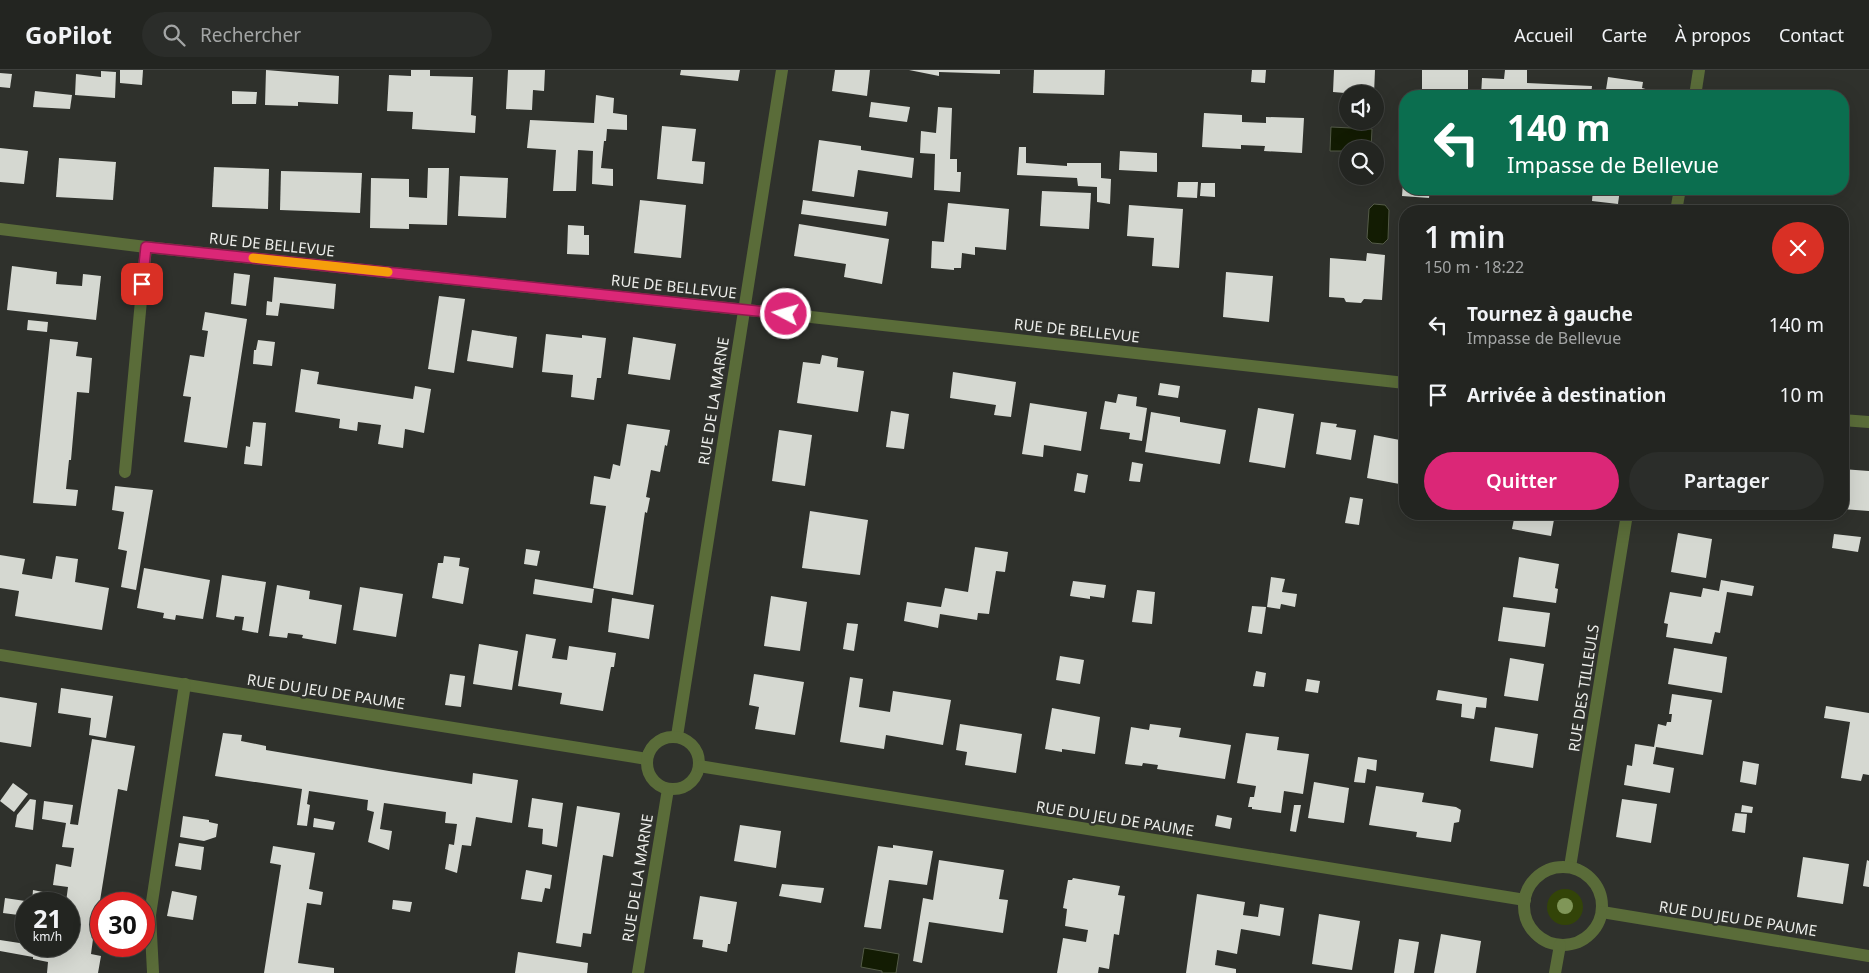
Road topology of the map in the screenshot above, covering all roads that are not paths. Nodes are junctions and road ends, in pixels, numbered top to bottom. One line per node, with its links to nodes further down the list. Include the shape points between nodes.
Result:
1 (782, 70): 6 (street, RUE DE LA MARNE)
2 (1699, 70): 3 (street)
3 (1696, 90)
4 (0, 229): 5 (street, RUE DE BELLEVUE)
5 (146, 247): 6 (street, RUE DE BELLEVUE); 10 (street)
6 (744, 310): 7 (street, RUE DE BELLEVUE); 14 (street, RUE DE LA MARNE)
7 (1399, 382)
8 (1849, 421): 9 (street)
9 (1869, 422)
10 (125, 472)
11 (1626, 520): 18 (street, RUE DES TILLEULS)
12 (0, 655): 13 (street, RUE DU JEU DE PAUME)
13 (185, 684): 15 (street, RUE DU JEU DE PAUME); 23 (street, via 150,915)
14 (677, 736): 15 (street, via 660,739); 16 (street, via 696,750)
15 (646, 759): 17 (street, via 653,781)
16 (699, 766): 17 (street, via 692,782 684,787); 19 (street, RUE DU JEU DE PAUME)
17 (668, 789): 24 (street, RUE DE LA MARNE)
18 (1570, 868): 19 (street, via 1558,867 1536,878); 20 (street, via 1592,879 1602,900)
19 (1525, 900): 21 (street, via 1529,924 1547,941)
20 (1602, 912): 21 (street, via 1595,928 1582,940); 22 (street, RUE DU JEU DE PAUME)
21 (1560, 945): 25 (street)
22 (1869, 956)
23 (153, 972)
24 (638, 973)
25 (1555, 973)

